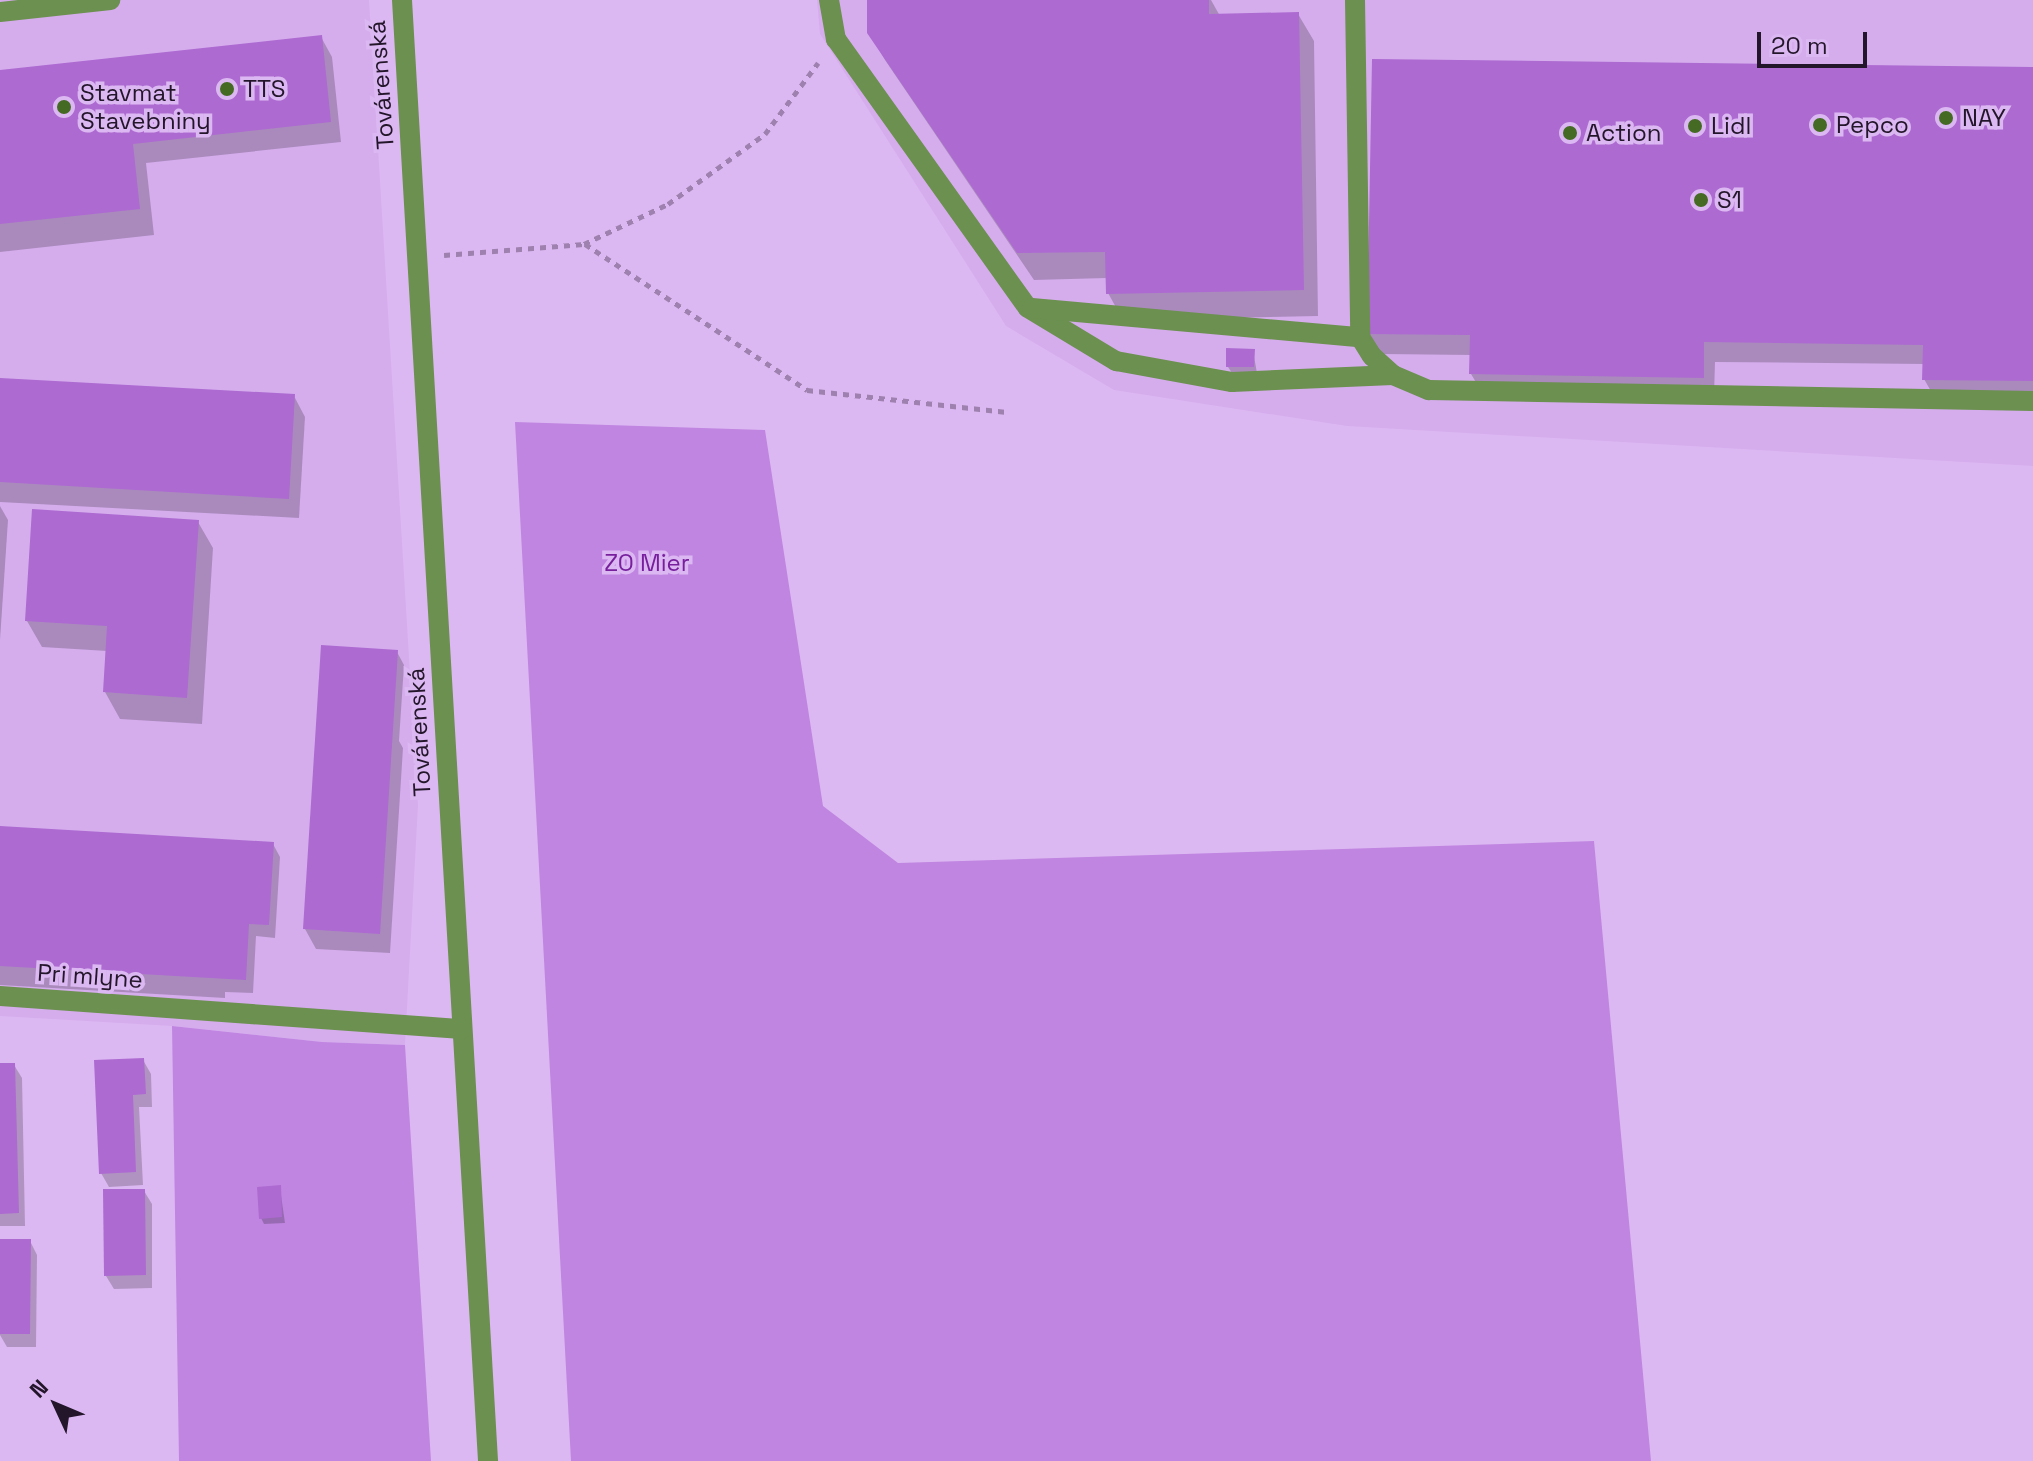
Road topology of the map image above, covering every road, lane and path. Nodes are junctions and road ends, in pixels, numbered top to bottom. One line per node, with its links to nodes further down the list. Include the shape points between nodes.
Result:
1 (110, 0): 5 (street)
2 (402, 0): 8 (street, Továrenská)
3 (829, 0): 6 (street)
4 (1355, 0): 10 (street)
5 (0, 12)
6 (836, 39): 7 (path, via 765,134 668,204); 9 (street)
7 (584, 244): 8 (path); 13 (path, via 807,390)
8 (419, 257): 15 (street, Továrenská)
9 (1028, 308): 10 (street); 11 (street, via 1116,361 1232,382)
10 (1360, 337): 11 (street)
11 (1393, 375): 12 (street, via 1429,390)
12 (2033, 401)
13 (1007, 412)
14 (0, 996): 15 (street, Pri mlyne)
15 (462, 1029): 16 (street, Továrenská)
16 (488, 1461)

